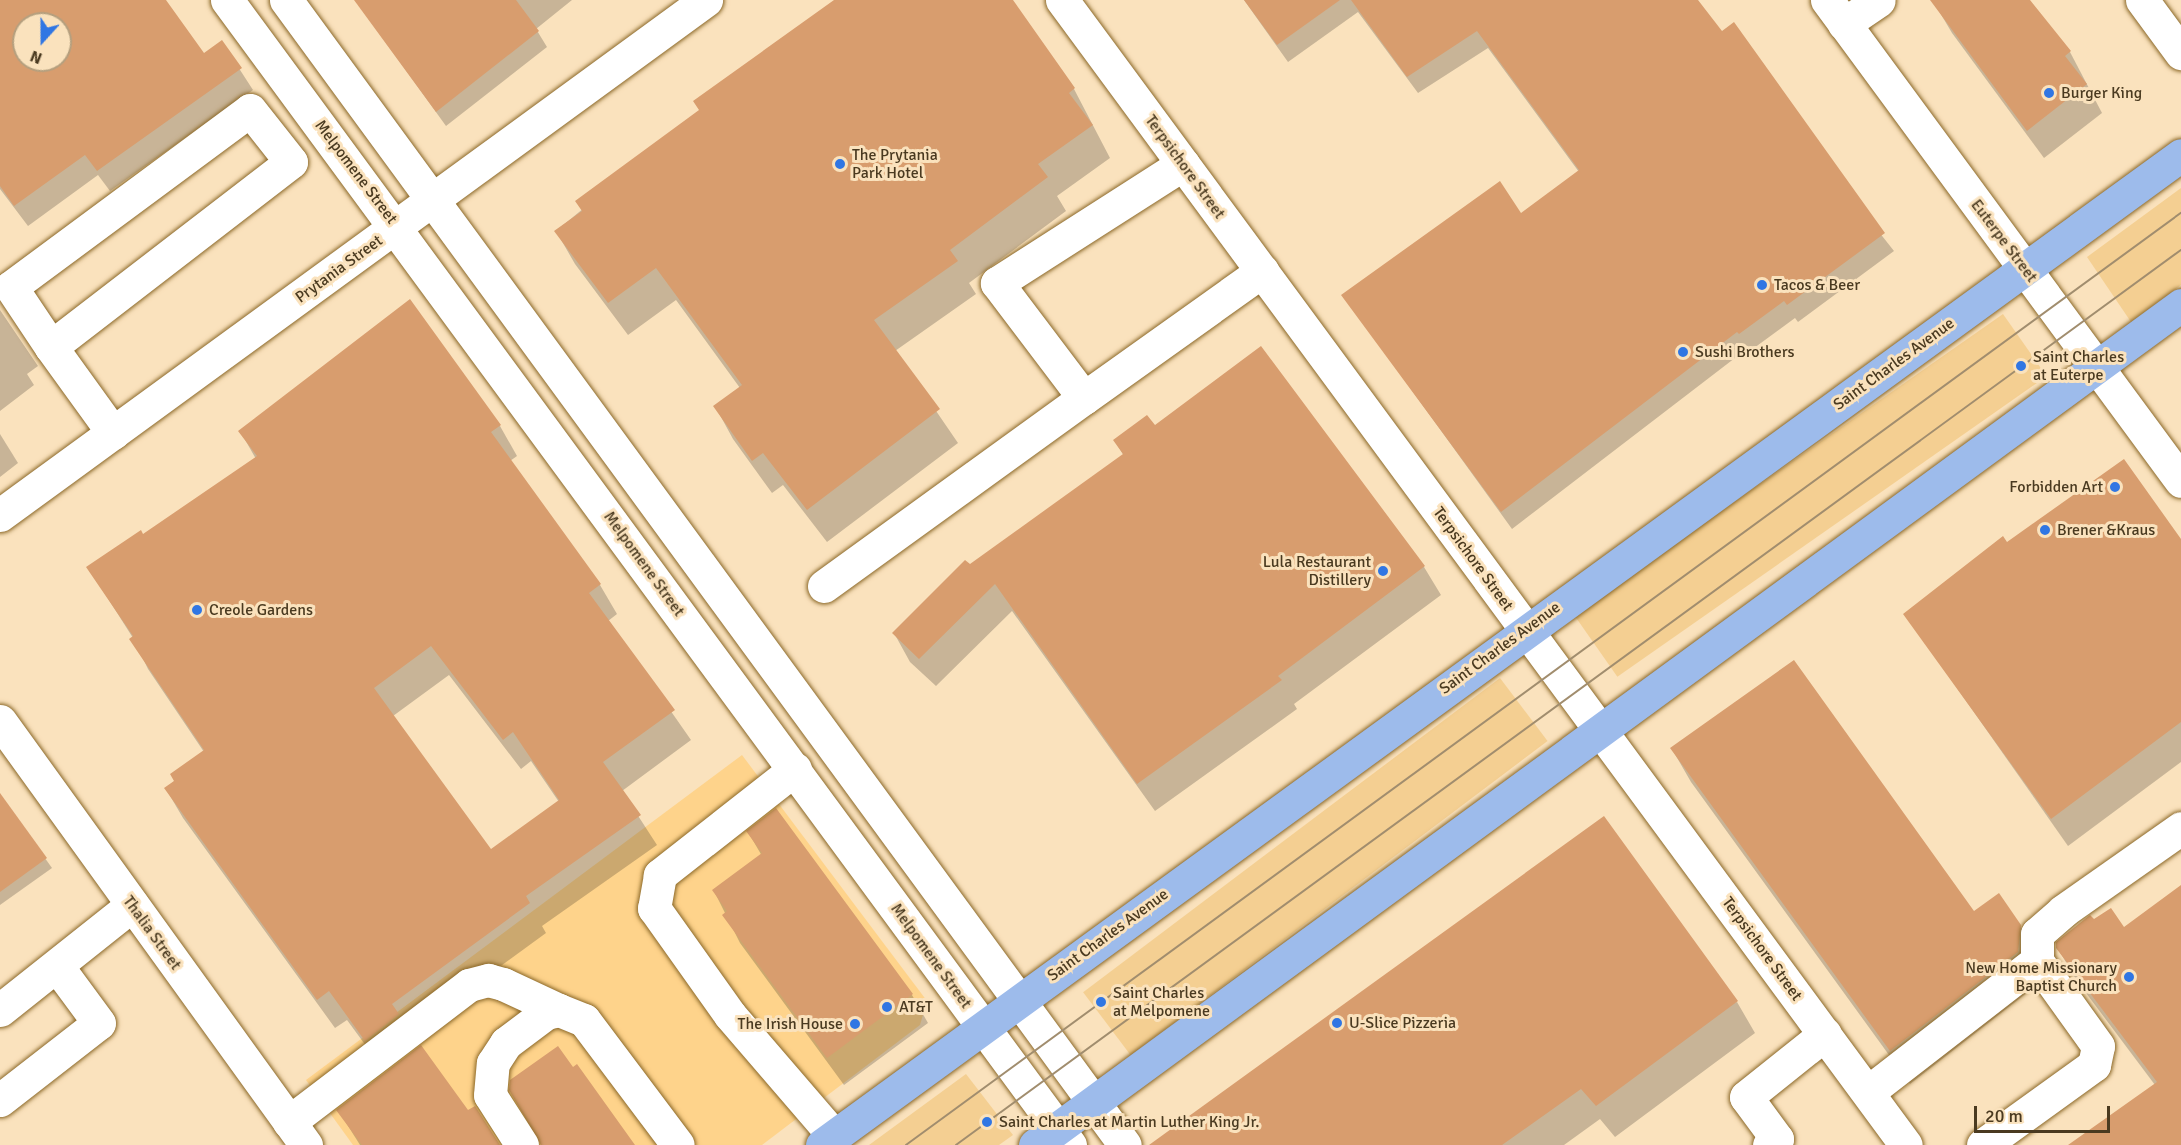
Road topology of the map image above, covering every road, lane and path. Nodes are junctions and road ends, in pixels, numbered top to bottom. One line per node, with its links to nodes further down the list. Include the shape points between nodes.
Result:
1 (227, 0): 12 (street, Melpomene Street)
2 (286, 0): 11 (street)
3 (706, 0): 11 (street, Prytania Street)
4 (1062, 0): 10 (street, Terpsichore Street)
5 (1879, 0): 7 (street)
6 (2142, 0): 8 (street)
7 (1835, 12): 13 (street, Euterpe Street)
8 (2181, 53)
9 (2181, 155): 13 (main road, Saint Charles Avenue)
10 (1183, 164): 14 (street, Terpsichore Street); 18 (street, via 997,283)
11 (435, 199): 12 (street, Prytania Street); 31 (street)
12 (398, 227): 19 (street, Prytania Street); 26 (street, Melpomene Street)
13 (2025, 269): 17 (street, Euterpe Street); 23 (main road, Saint Charles Avenue)
14 (1262, 272): 18 (street); 23 (street, Terpsichore Street)
15 (2181, 305): 17 (main road)
16 (51, 347): 16 (street, via 291,162 250,110 11,287); 19 (street)
17 (2096, 366): 20 (street, Euterpe Street); 25 (main road)
18 (1084, 398): 22 (street)
19 (113, 433): 21 (street, Prytania Street)
20 (2181, 481)
21 (0, 515)
22 (824, 586)
23 (1524, 630): 25 (street, Terpsichore Street); 31 (main road, Saint Charles Avenue)
24 (0, 721): 28 (street, Thalia Street)
25 (1599, 728): 35 (street, Terpsichore Street); 38 (main road)
26 (795, 770): 34 (street, Melpomene Street); 40 (street, via 660,875 654,908 730,1015)
27 (2181, 828): 29 (street, via 2062,910 2037,934)
28 (132, 905): 30 (street); 39 (street, Thalia Street)
29 (2037, 961): 36 (street); 47 (street, via 2098,1046 2094,1065)
30 (57, 966): 32 (street); 37 (street, via 99,1023)
31 (1019, 1000): 34 (main road, Saint Charles Avenue); 38 (street)
32 (0, 1010)
33 (559, 1010): 39 (street, via 503,984 488,980 470,985); 43 (street, via 546,1013 506,1043 493,1063 490,1095); 44 (street, via 584,1020)
34 (982, 1026): 40 (main road, Saint Charles Avenue); 41 (street, Melpomene Street)
35 (1825, 1034): 36 (street, Terpsichore Street); 42 (street, via 1746,1097)
36 (1868, 1092): 46 (street, Terpsichore Street)
37 (0, 1100)
38 (1094, 1102): 41 (main road); 45 (street)
39 (298, 1134)
40 (828, 1140)
41 (1054, 1140)
42 (1775, 1143)
43 (522, 1145)
44 (678, 1145)
45 (1125, 1145)
46 (1906, 1145)
47 (1983, 1145)

